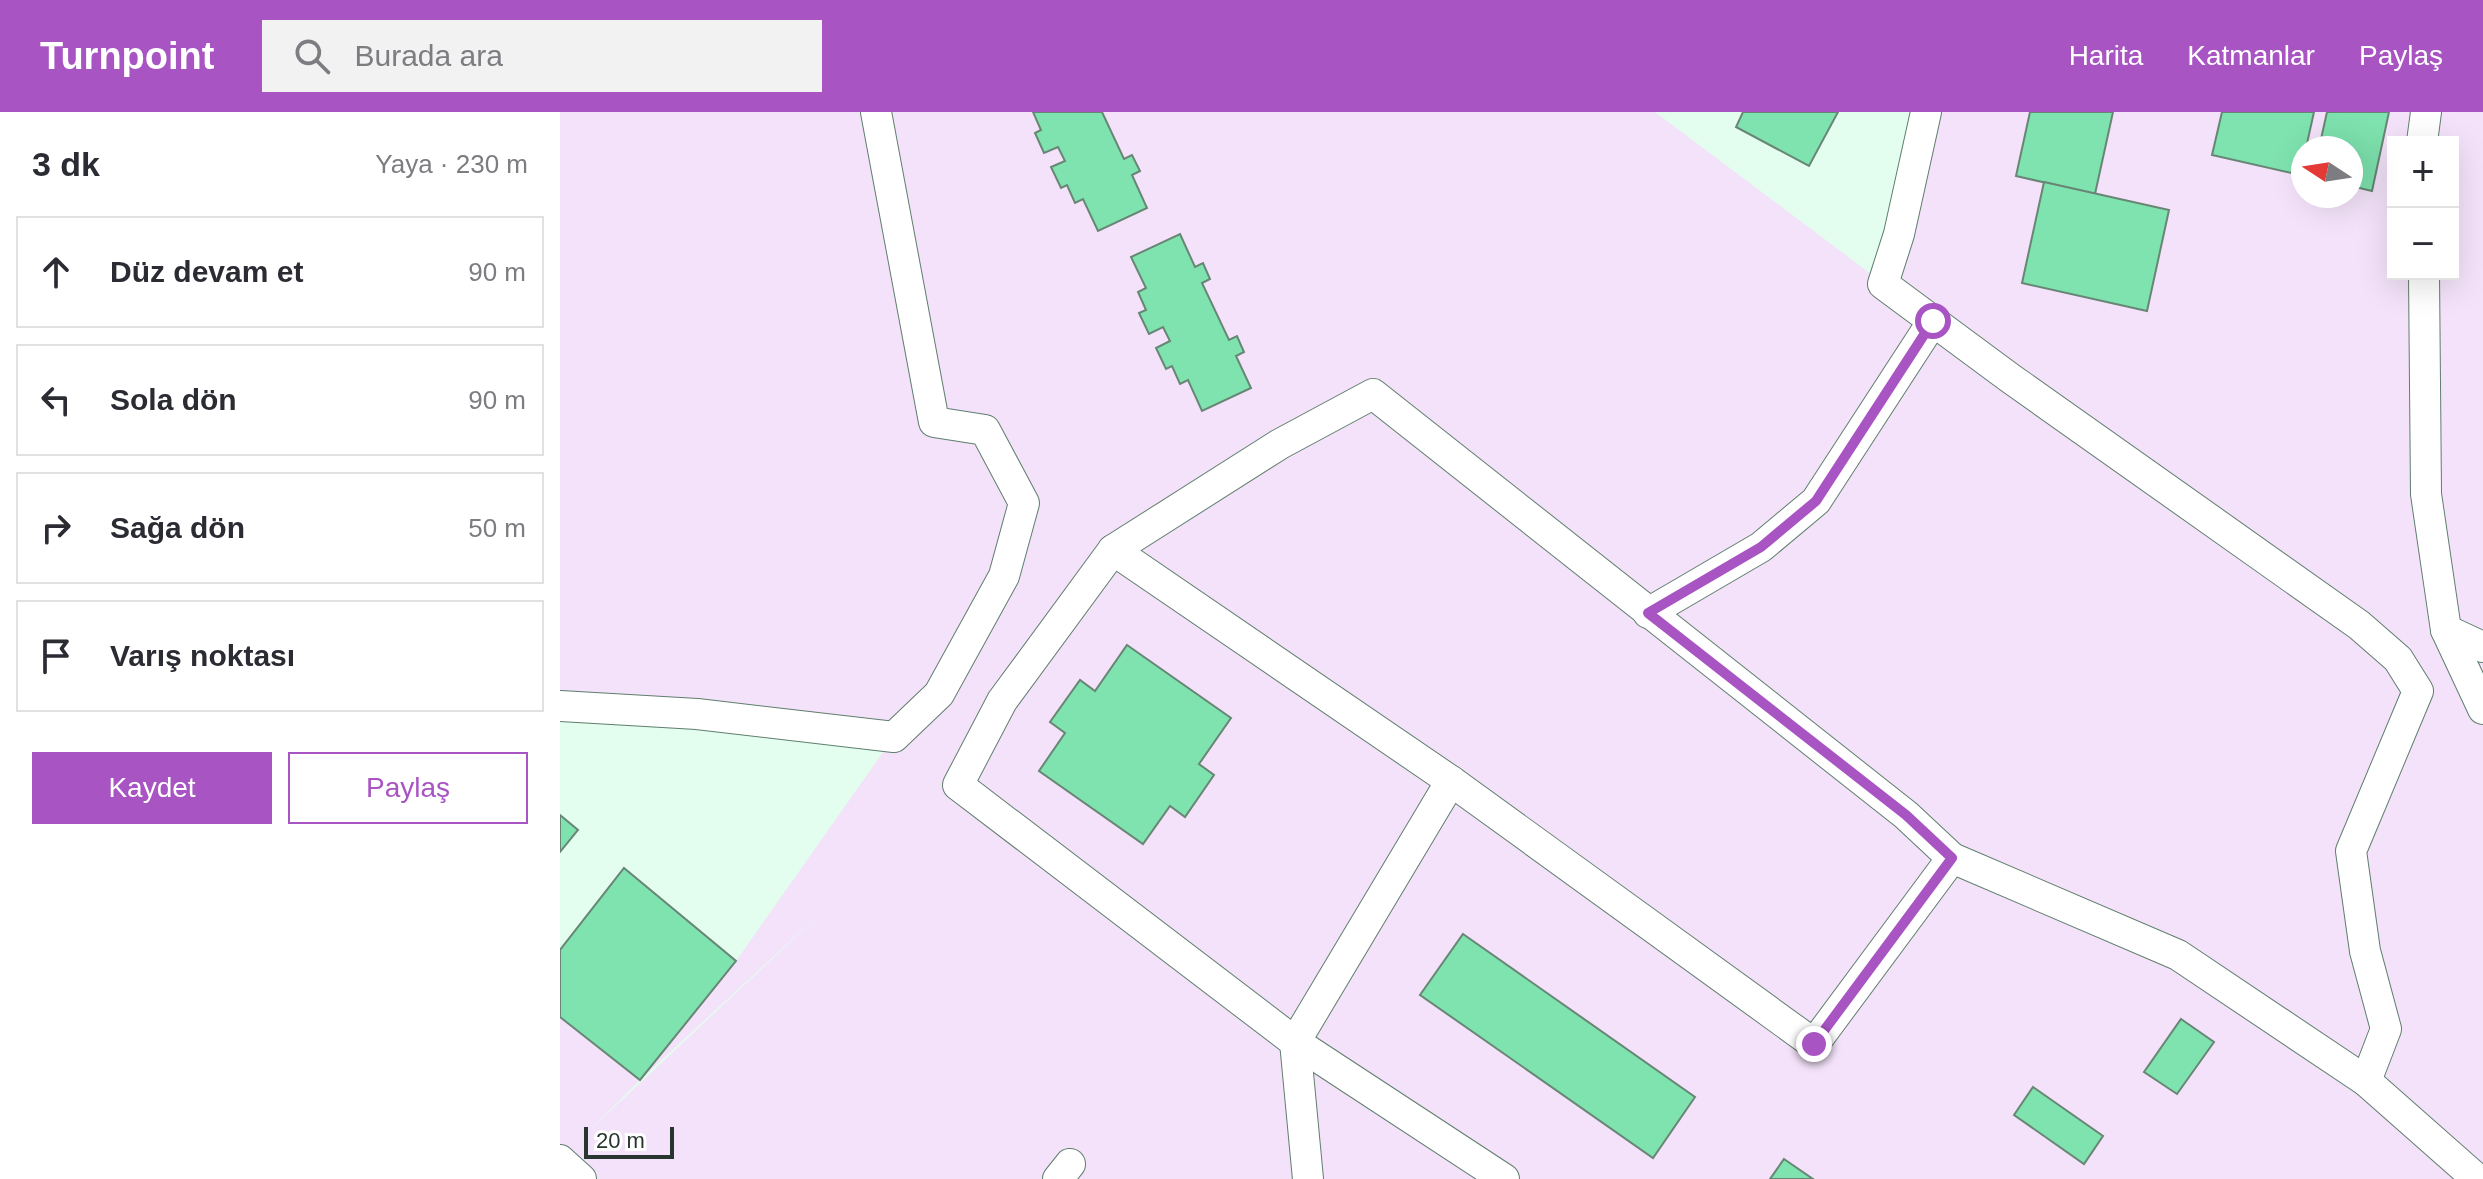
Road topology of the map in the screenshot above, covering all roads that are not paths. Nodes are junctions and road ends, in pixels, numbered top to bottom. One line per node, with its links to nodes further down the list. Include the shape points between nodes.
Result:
1 (876, 112): 11 (lane, via 934,422 985,430 1024,503 1004,576 939,694 894,737 697,714)
2 (1926, 112): 6 (lane, via 1883,284)
3 (2426, 112): 4 (lane)
4 (2423, 136)
5 (2424, 280): 9 (lane, via 2426,494)
6 (1933, 321): 8 (lane, via 1816,501 1761,547); 16 (lane, via 2359,625 2398,659 2418,691 2351,851 2365,951 2386,1029)
7 (1113, 550): 8 (lane, via 1280,444 1373,394); 13 (lane); 15 (lane, via 1002,701 958,785)
8 (1648, 613): 14 (lane, via 1906,815)
9 (2446, 630): 10 (lane); 12 (lane)
10 (2483, 647)
11 (560, 706)
12 (2483, 709)
13 (1451, 781): 14 (lane, via 1814,1044); 15 (lane)
14 (1952, 858): 16 (lane, via 2178,955)
15 (1295, 1042): 19 (lane); 20 (lane)
16 (2366, 1081): 21 (lane)
17 (560, 1160): 18 (lane)
18 (581, 1179)
19 (1308, 1179)
20 (1504, 1179)
21 (2477, 1179)

